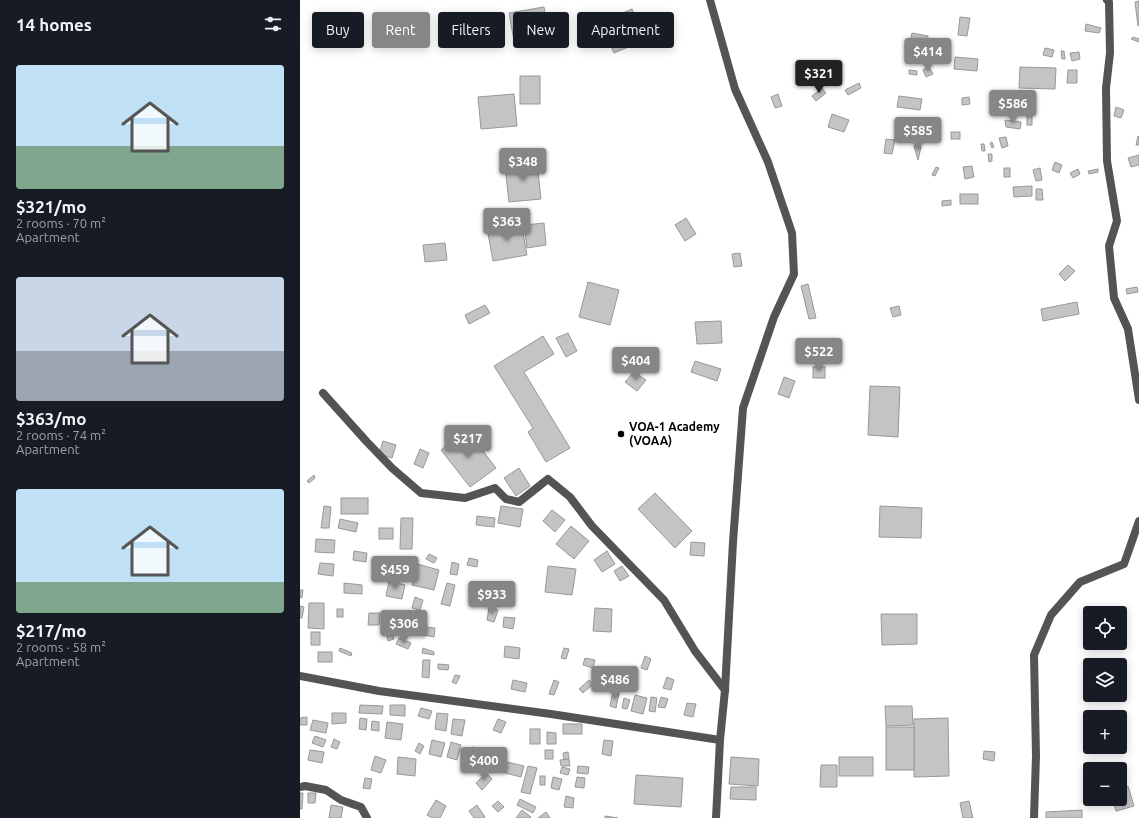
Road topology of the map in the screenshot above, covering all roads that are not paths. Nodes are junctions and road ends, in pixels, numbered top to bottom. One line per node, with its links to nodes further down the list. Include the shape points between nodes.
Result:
1 (710, 0): 7 (street, via 735,89 768,162 792,233 794,274 774,317 743,408)
2 (1107, 0): 4 (street, via 1110,53 1106,88 1107,161 1117,221 1109,246 1114,298 1128,330)
3 (323, 393): 7 (street, via 392,468 421,493 465,498 495,488 506,499 519,502 548,479 570,497 592,526 664,600 696,651)
4 (1139, 400)
5 (1139, 521): 12 (street, via 1124,564 1080,582 1051,615 1034,655)
6 (300, 676): 8 (street, via 380,691)
7 (726, 690): 8 (street)
8 (720, 740): 11 (street)
9 (300, 787): 10 (street, via 326,790 341,800 361,807)
10 (367, 818)
11 (716, 818)
12 (1034, 818)

